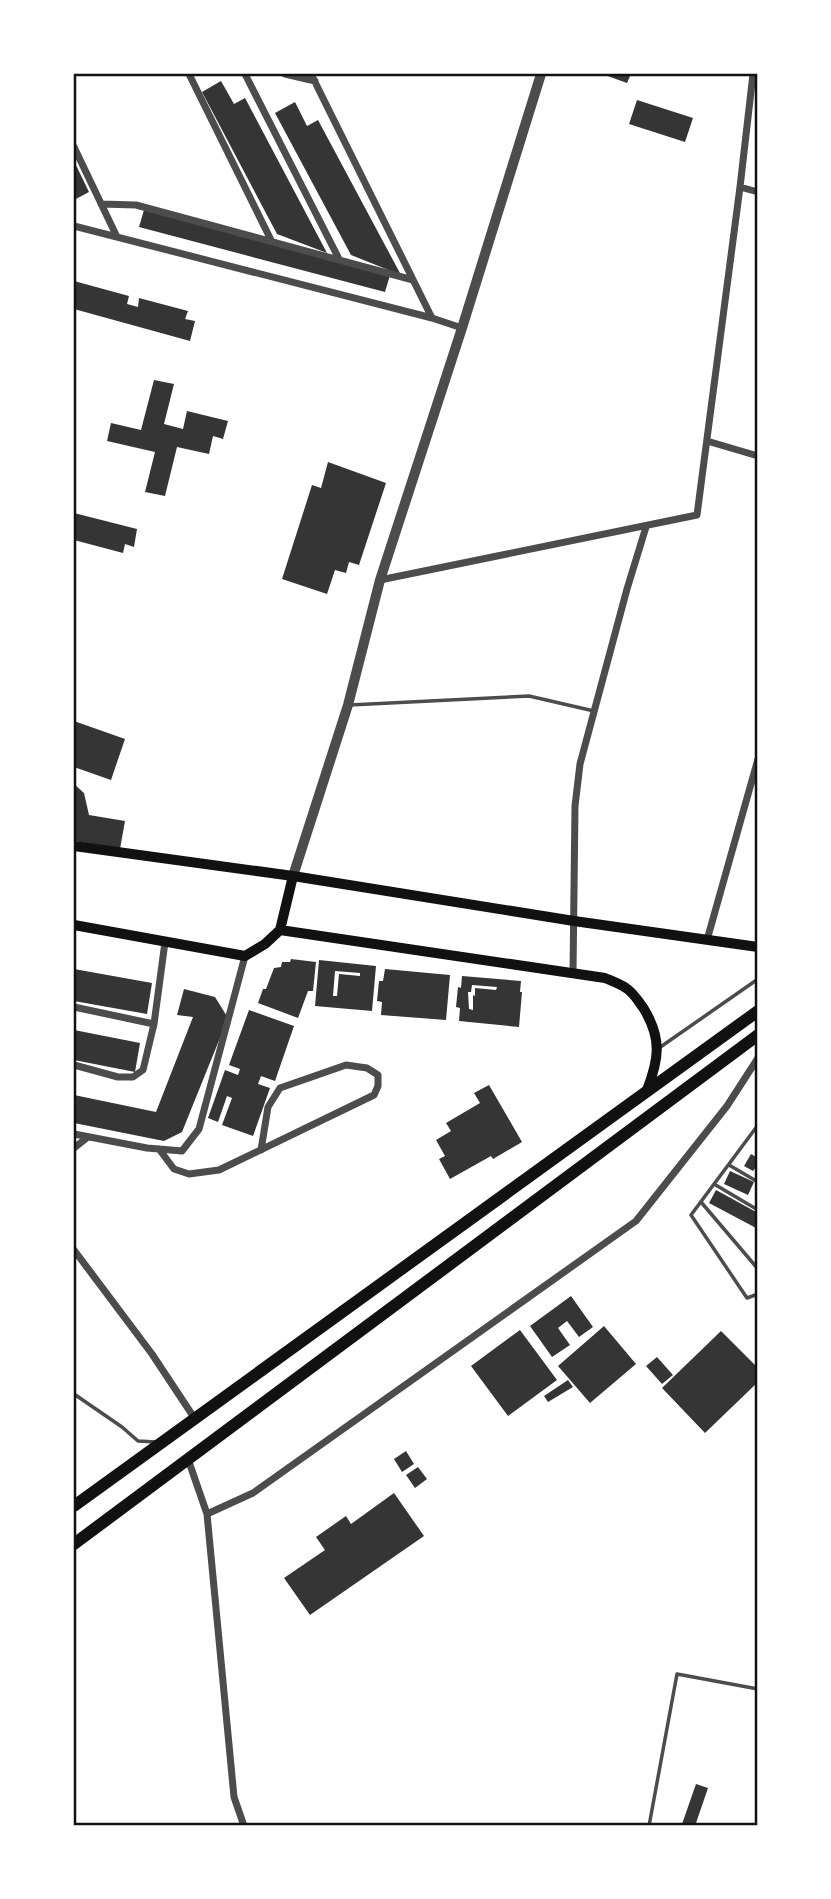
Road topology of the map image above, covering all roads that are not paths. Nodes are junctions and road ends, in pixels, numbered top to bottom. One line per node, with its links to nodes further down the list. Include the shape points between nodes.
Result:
1 (188, 74): 13 (street)
2 (244, 74): 14 (street)
3 (285, 74): 6 (street)
4 (541, 74): 17 (street)
5 (753, 74): 8 (street)
6 (313, 77): 15 (street)
7 (74, 147): 10 (street)
8 (740, 187): 9 (street); 18 (street)
9 (758, 192)
10 (101, 204): 12 (street); 13 (street, via 136,205)
11 (74, 226): 12 (street)
12 (117, 237): 16 (street)
13 (271, 240): 14 (street)
14 (339, 259): 15 (street)
15 (413, 280): 16 (street)
16 (432, 318): 17 (street)
17 (462, 328): 21 (street)
18 (707, 440): 19 (street); 20 (street, via 697,515)
19 (758, 456)
20 (646, 527): 21 (street); 23 (street)
21 (380, 580): 22 (street)
22 (348, 705): 23 (lane, via 529,696); 26 (street)
23 (594, 711): 27 (street, via 575,806)
24 (758, 759): 30 (street)
25 (74, 846): 26 (main road)
26 (293, 876): 27 (main road); 29 (main road)
27 (574, 921): 30 (main road); 34 (street)
28 (74, 925): 31 (main road)
29 (280, 930): 33 (main road); 34 (main road)
30 (707, 940): 32 (main road)
31 (165, 942): 33 (main road); 38 (street)
32 (758, 947)
33 (246, 956): 48 (street, via 199,1129 182,1152)
34 (573, 974): 40 (main road, via 605,978 627,988 653,1026)
35 (758, 979): 40 (lane)
36 (74, 1007): 38 (street)
37 (758, 1011): 43 (highway)
38 (154, 1024): 42 (street, via 143,1070 133,1077)
39 (758, 1035): 61 (highway)
40 (657, 1050): 43 (main road)
41 (758, 1058): 63 (street, via 727,1106 635,1221 253,1493)
42 (74, 1065)
43 (647, 1090): 59 (highway)
44 (758, 1125): 50 (lane)
45 (74, 1134): 46 (street)
46 (88, 1136): 47 (street); 48 (street)
47 (74, 1148)
48 (159, 1149): 49 (street, via 174,1169 189,1174 219,1170)
49 (261, 1150): 49 (street, via 374,1096 378,1075 346,1065 280,1088 268,1107)
50 (729, 1165): 51 (lane); 52 (lane)
51 (758, 1182)
52 (714, 1184): 53 (lane); 54 (lane)
53 (701, 1202): 56 (lane); 57 (lane, via 691,1215 747,1298)
54 (758, 1210)
55 (74, 1250): 59 (street)
56 (758, 1269)
57 (758, 1294)
58 (74, 1394): 60 (lane, via 138,1441)
59 (195, 1419): 60 (highway)
60 (162, 1442): 62 (highway)
61 (188, 1459): 63 (street); 64 (highway)
62 (74, 1506)
63 (206, 1514): 66 (street, via 234,1797)
64 (74, 1544)
65 (758, 1689): 67 (lane, via 677,1674)
66 (244, 1825)
67 (649, 1825)

